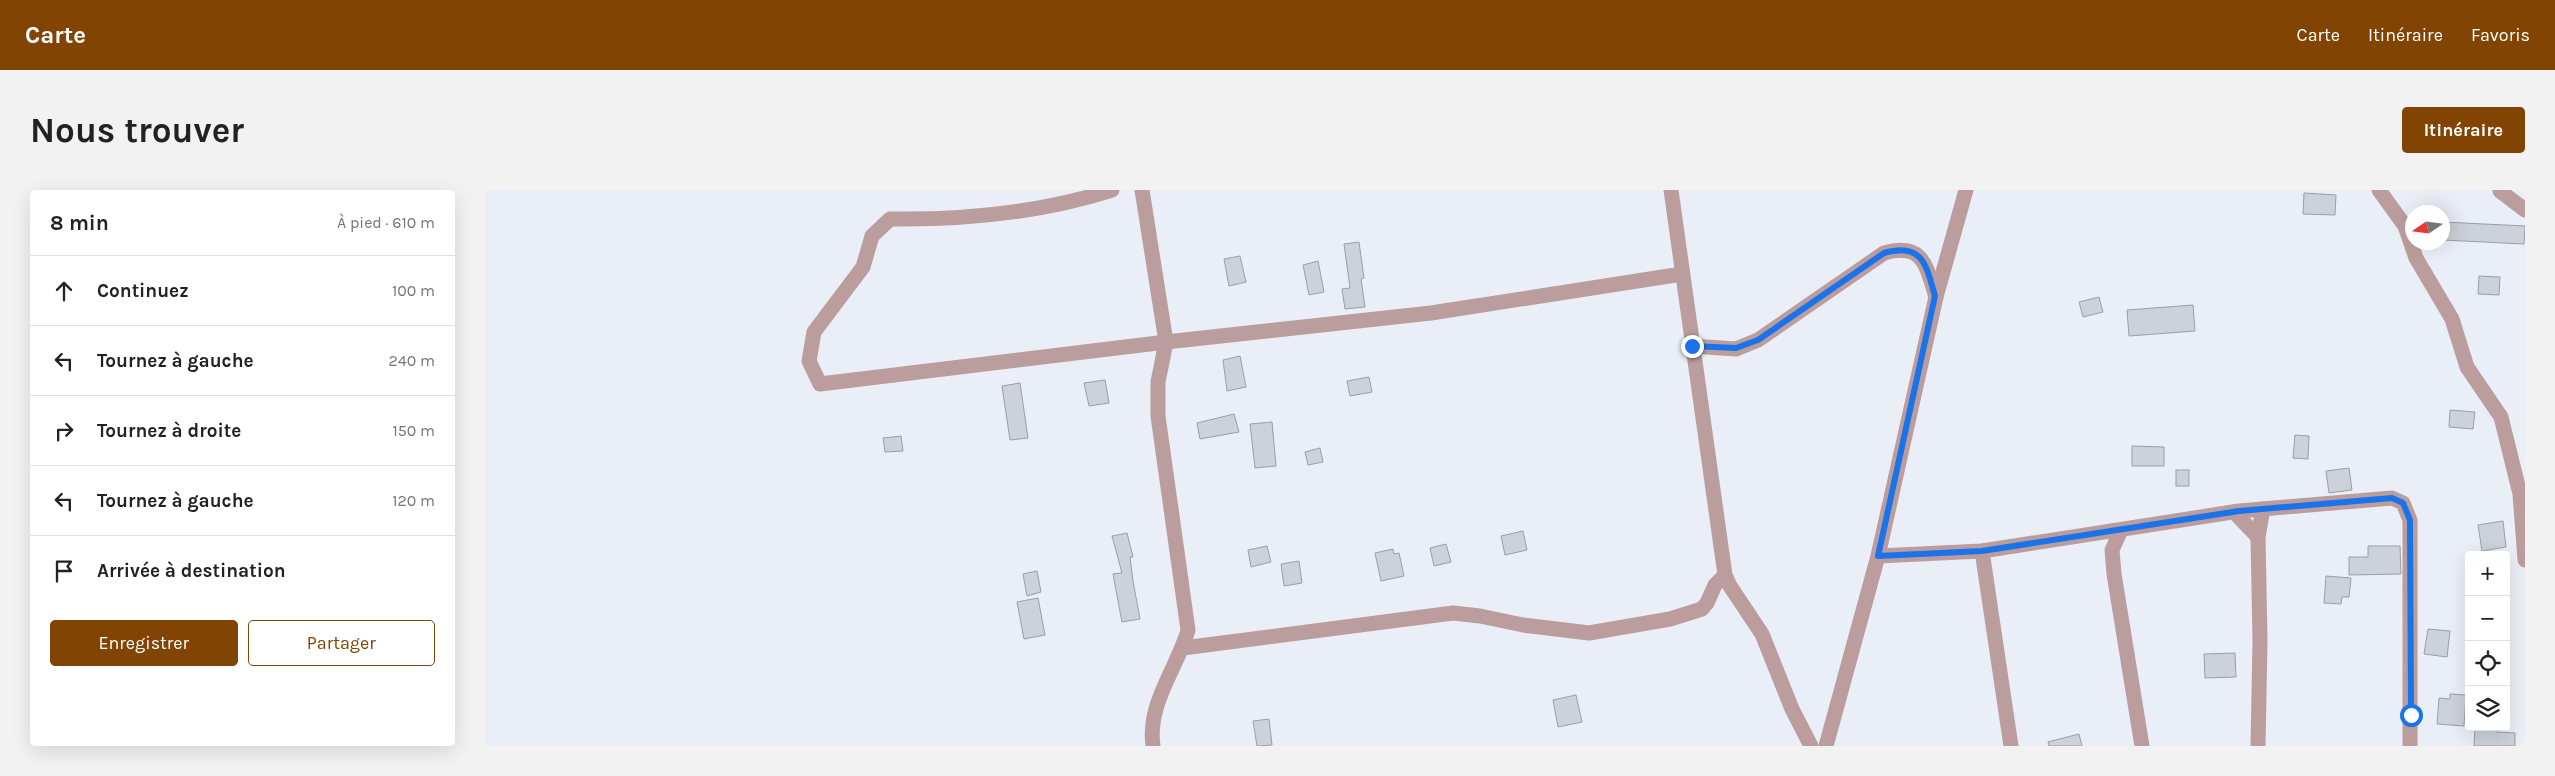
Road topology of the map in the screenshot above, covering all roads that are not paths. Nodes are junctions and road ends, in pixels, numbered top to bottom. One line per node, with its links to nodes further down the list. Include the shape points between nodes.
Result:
1 (1112, 190): 10 (street, via 1080,200 985,216 947,220 890,219 872,236 863,267 814,332 809,362 820,384)
2 (1141, 190): 10 (street)
3 (1671, 190): 8 (street)
4 (1966, 190): 9 (street)
5 (2379, 190): 18 (street, via 2405,226 2415,258 2452,319 2467,367 2501,417 2520,494)
6 (2497, 190): 7 (street)
7 (2525, 210)
8 (1682, 274): 10 (street, via 1431,312); 11 (street)
9 (1935, 296): 11 (street, via 1927,269 1915,252 1901,248 1884,253 1758,340 1736,348); 17 (street)
10 (1166, 342): 20 (street, via 1158,382 1157,416 1188,630)
11 (1692, 346): 19 (street)
12 (2263, 509): 13 (street); 15 (street); 27 (street, via 2392,498 2403,503 2410,520)
13 (2234, 512): 14 (street); 15 (street)
14 (2121, 530): 16 (street); 25 (street, via 2112,550 2113,574)
15 (2258, 537): 26 (street)
16 (1982, 551): 17 (street); 24 (street)
17 (1878, 556): 23 (street)
18 (2525, 560)
19 (1725, 575): 20 (street, via 1715,585 1702,609 1670,619 1589,633 1453,613); 22 (street, via 1761,634)
20 (1183, 648): 21 (street, via 1172,667 1153,719)
21 (1153, 746)
22 (1811, 746)
23 (1826, 746)
24 (2011, 746)
25 (2142, 746)
26 (2259, 746)
27 (2410, 746)

